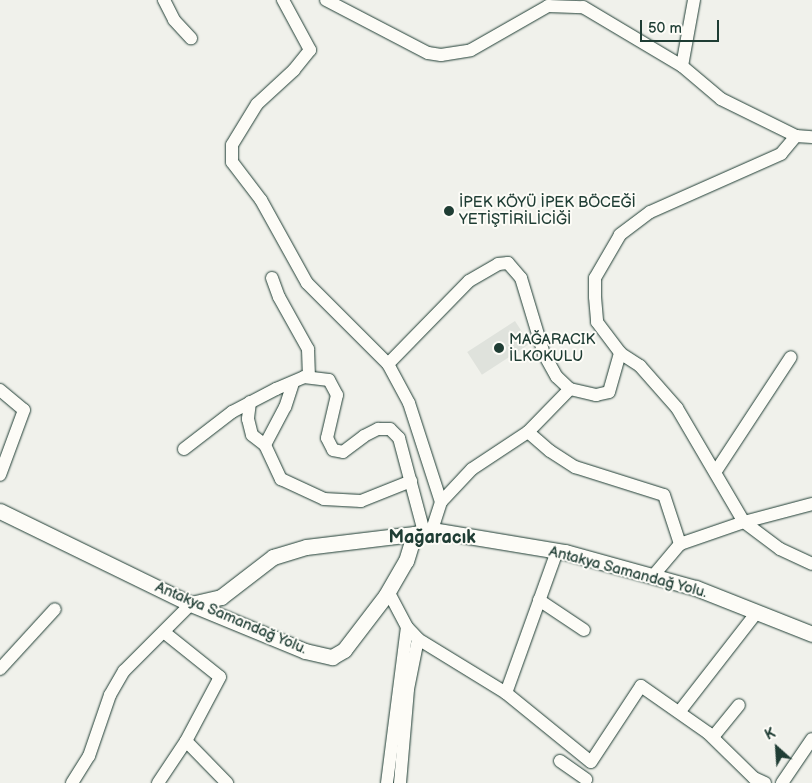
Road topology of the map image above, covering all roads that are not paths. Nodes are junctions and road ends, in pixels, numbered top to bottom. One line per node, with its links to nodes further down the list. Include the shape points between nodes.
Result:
1 (164, 0): 5 (street, via 174,20)
2 (283, 0): 12 (street, via 310,50 258,104 232,145 232,162 261,200 307,283)
3 (326, 0): 6 (street, via 441,56 471,50 548,6 583,7)
4 (694, 0): 6 (street)
5 (191, 38)
6 (682, 66): 7 (street, via 720,99)
7 (796, 136): 8 (street); 10 (street, via 781,154 650,212 620,235 595,278 597,322)
8 (812, 138)
9 (272, 278): 13 (street, via 308,349)
10 (620, 353): 15 (street, via 609,392 596,395); 21 (street, via 640,366 677,408)
11 (791, 357): 21 (street)
12 (388, 364): 15 (street, via 470,281 498,264 508,263 521,278 544,354 557,377); 24 (street, via 408,403)
13 (309, 377): 14 (street); 23 (street, via 329,380 337,394 327,438 333,450 343,452 378,429 390,429 399,438)
14 (292, 383): 17 (street); 19 (street, via 285,407)
15 (570, 389): 18 (street)
16 (0, 390): 22 (street, via 24,410)
17 (250, 402): 19 (street, via 248,419 252,435); 20 (street)
18 (528, 432): 24 (street, via 472,469); 29 (street, via 575,466 664,495)
19 (265, 445): 23 (street, via 281,479 324,499 360,501)
20 (184, 449)
21 (716, 471): 27 (street, via 729,501)
22 (0, 475)
23 (411, 481): 28 (street)
24 (441, 502): 28 (street)
25 (812, 504): 27 (street)
26 (0, 511): 35 (street, Antakya Samandağ Yolu.)
27 (744, 522): 29 (street); 31 (street, via 780,549)
28 (423, 532): 30 (street, Antakya Samandağ Yolu.); 33 (street, Antakya Samandağ Yolu.); 35 (street, via 306,547 273,557 221,597)
29 (680, 544): 32 (street)
30 (557, 551): 32 (street, Antakya Samandağ Yolu.); 34 (street)
31 (812, 564)
32 (653, 576): 37 (street, Antakya Samandağ Yolu., via 696,588)
33 (388, 591): 35 (street, Antakya Samandağ Yolu., via 344,650 332,657 305,651); 38 (street)
34 (539, 600): 39 (street); 44 (street)
35 (191, 604): 40 (street)
36 (55, 609): 43 (street)
37 (757, 612): 41 (street, Antakya Samandağ Yolu.); 46 (street)
38 (407, 627): 42 (street); 57 (street)
39 (584, 630)
40 (165, 633): 49 (street, via 220,677); 54 (street, via 124,670 110,695 89,756)
41 (812, 634)
42 (418, 639): 44 (street); 58 (street, via 408,689)
43 (0, 669)
44 (506, 693): 51 (street)
45 (739, 705): 47 (street)
46 (680, 711): 47 (street); 51 (street, via 641,686)
47 (713, 737): 53 (street)
48 (812, 739): 59 (street)
49 (186, 741): 55 (street); 56 (street)
50 (560, 760): 52 (street)
51 (591, 762): 52 (street)
52 (586, 781)
53 (756, 781)
54 (72, 783)
55 (158, 783)
56 (226, 783)
57 (387, 783)
58 (400, 783)
59 (782, 783)

